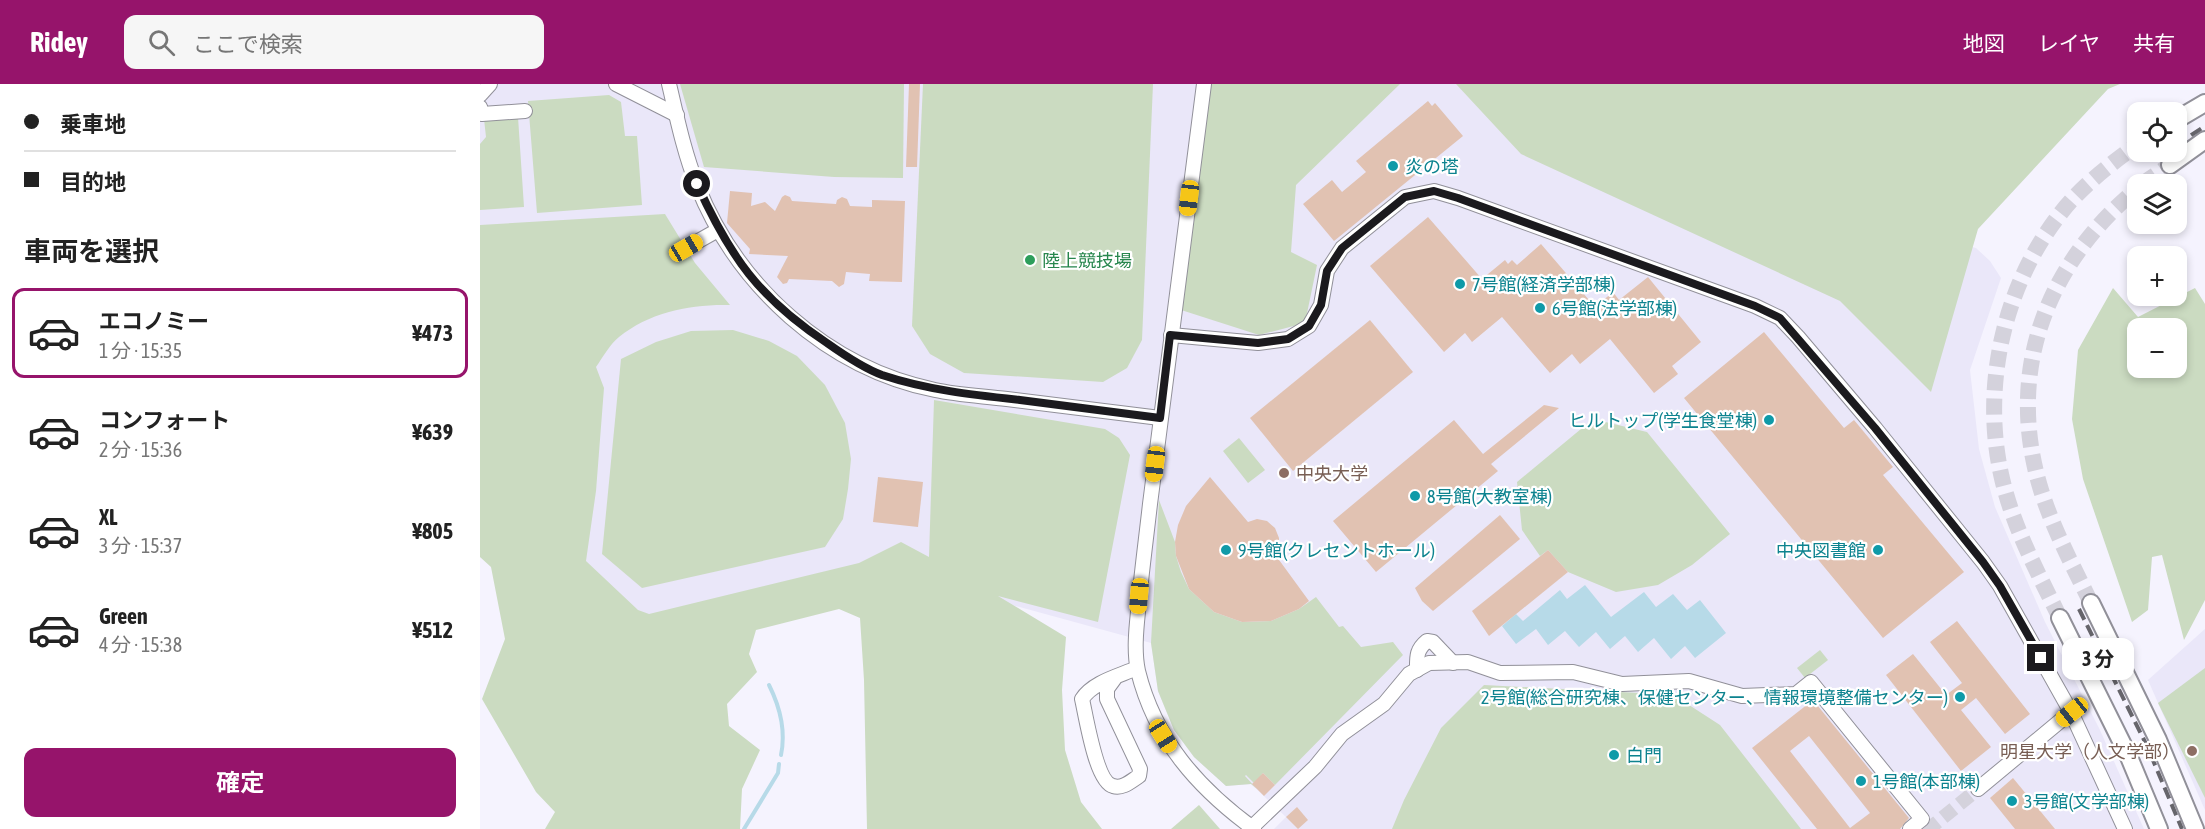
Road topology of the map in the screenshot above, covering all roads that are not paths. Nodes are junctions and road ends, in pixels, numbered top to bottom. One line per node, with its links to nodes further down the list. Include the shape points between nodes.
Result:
1 (490, 84): 5 (street)
2 (616, 84): 10 (street)
3 (669, 84): 10 (street)
4 (1204, 84): 15 (street)
5 (480, 95)
6 (2205, 103): 9 (main road)
7 (480, 107): 8 (street, via 482,114)
8 (525, 111)
9 (2187, 114)
10 (677, 115): 13 (street, via 697,184)
11 (2205, 140): 12 (main road)
12 (2170, 165)
13 (718, 230): 14 (street); 16 (street, via 766,295 801,326 880,374 935,390)
14 (686, 248)
15 (1170, 335): 16 (street); 23 (street, via 1258,343 1288,339 1309,326 1321,305 1327,271 1342,248 1405,197 1434,191 1755,306 1780,318 1798,337 1983,562)
16 (1160, 418): 20 (street, via 1139,596)
17 (2091, 603): 29 (main road, via 2158,740)
18 (2060, 618): 28 (main road, via 2129,757)
19 (1453, 663): 21 (street, via 1429,663); 21 (street, via 1433,642 1427,641 1419,647); 26 (street, via 1468,662 1500,673 1573,672 1622,684 1689,681 1742,696 1796,694 1810,682 1924,822)
20 (1137, 669): 22 (street); 25 (street, via 1153,714 1173,751)
21 (1417, 670): 25 (street, via 1384,704 1342,734 1315,767)
22 (1115, 678): 22 (street, via 1107,689 1107,699 1140,769 1139,776 1115,787 1100,772 1082,699 1088,690)
23 (2072, 712): 24 (street); 27 (street)
24 (1978, 789)
25 (1252, 829)
26 (1910, 829)
27 (2125, 829)
28 (2159, 829)
29 (2195, 829)

